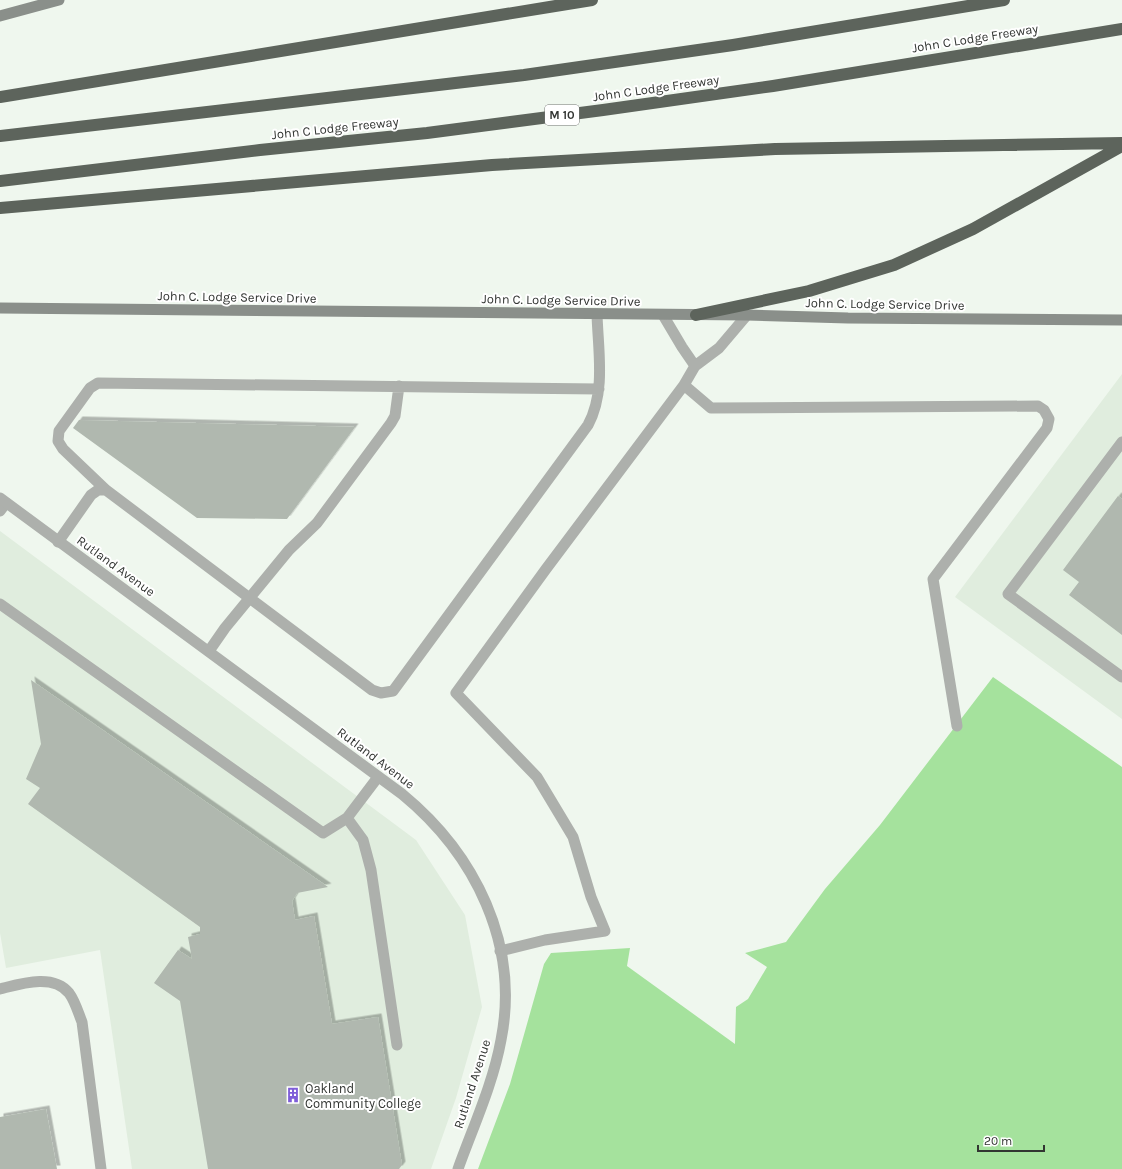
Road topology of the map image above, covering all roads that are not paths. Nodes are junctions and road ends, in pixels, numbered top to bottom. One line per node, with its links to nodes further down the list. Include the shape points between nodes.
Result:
1 (59, 0): 4 (main road)
2 (592, 0): 6 (highway)
3 (1004, 0): 7 (highway, via 733,45 524,75)
4 (0, 16)
5 (1122, 29): 9 (highway, John C Lodge Freeway / M 10, via 773,86 603,110 427,133)
6 (0, 97)
7 (0, 136)
8 (1122, 145): 10 (highway, via 775,149 492,165); 14 (highway, via 973,228 894,265 809,291)
9 (0, 181)
10 (0, 208)
11 (0, 308): 12 (main road, John C. Lodge Service Drive)
12 (597, 314): 13 (main road, John C. Lodge Service Drive); 20 (street)
13 (663, 315): 14 (main road, John C. Lodge Service Drive); 17 (street)
14 (696, 315): 15 (main road, John C. Lodge Service Drive)
15 (747, 315): 16 (main road, John C. Lodge Service Drive); 17 (street, via 719,348)
16 (1122, 320)
17 (696, 366): 19 (street)
18 (399, 386): 20 (street); 22 (street, via 98,384 90,388 59,431 58,441 63,449); 25 (street, via 395,416 391,423 317,523 289,550)
19 (684, 386): 29 (street, via 711,408 1038,406 1044,410 1050,419 1047,428 933,579); 32 (street, via 456,693 537,778 573,837 591,897 605,931 545,940)
20 (599, 389): 25 (street, via 588,425 393,691 382,693 372,690)
21 (1122, 442): 28 (street, via 1008,594)
22 (106, 490): 24 (street, via 98,490 91,496); 25 (street)
23 (2, 504): 24 (street, Rutland Avenue)
24 (58, 542): 27 (street, Rutland Avenue)
25 (250, 597): 27 (street)
26 (0, 604): 31 (street, via 323,833)
27 (209, 651): 30 (street, Rutland Avenue)
28 (1122, 678)
29 (957, 726)
30 (378, 777): 31 (street); 32 (street, Rutland Avenue, via 420,809 454,846 480,889)
31 (347, 818): 34 (street, via 363,840 371,870)
32 (500, 951): 36 (street, Rutland Avenue, via 505,992 502,1039 495,1066)
33 (0, 988): 35 (street, via 43,981 58,985 72,998 82,1022)
34 (397, 1045)
35 (101, 1169)
36 (458, 1169)

